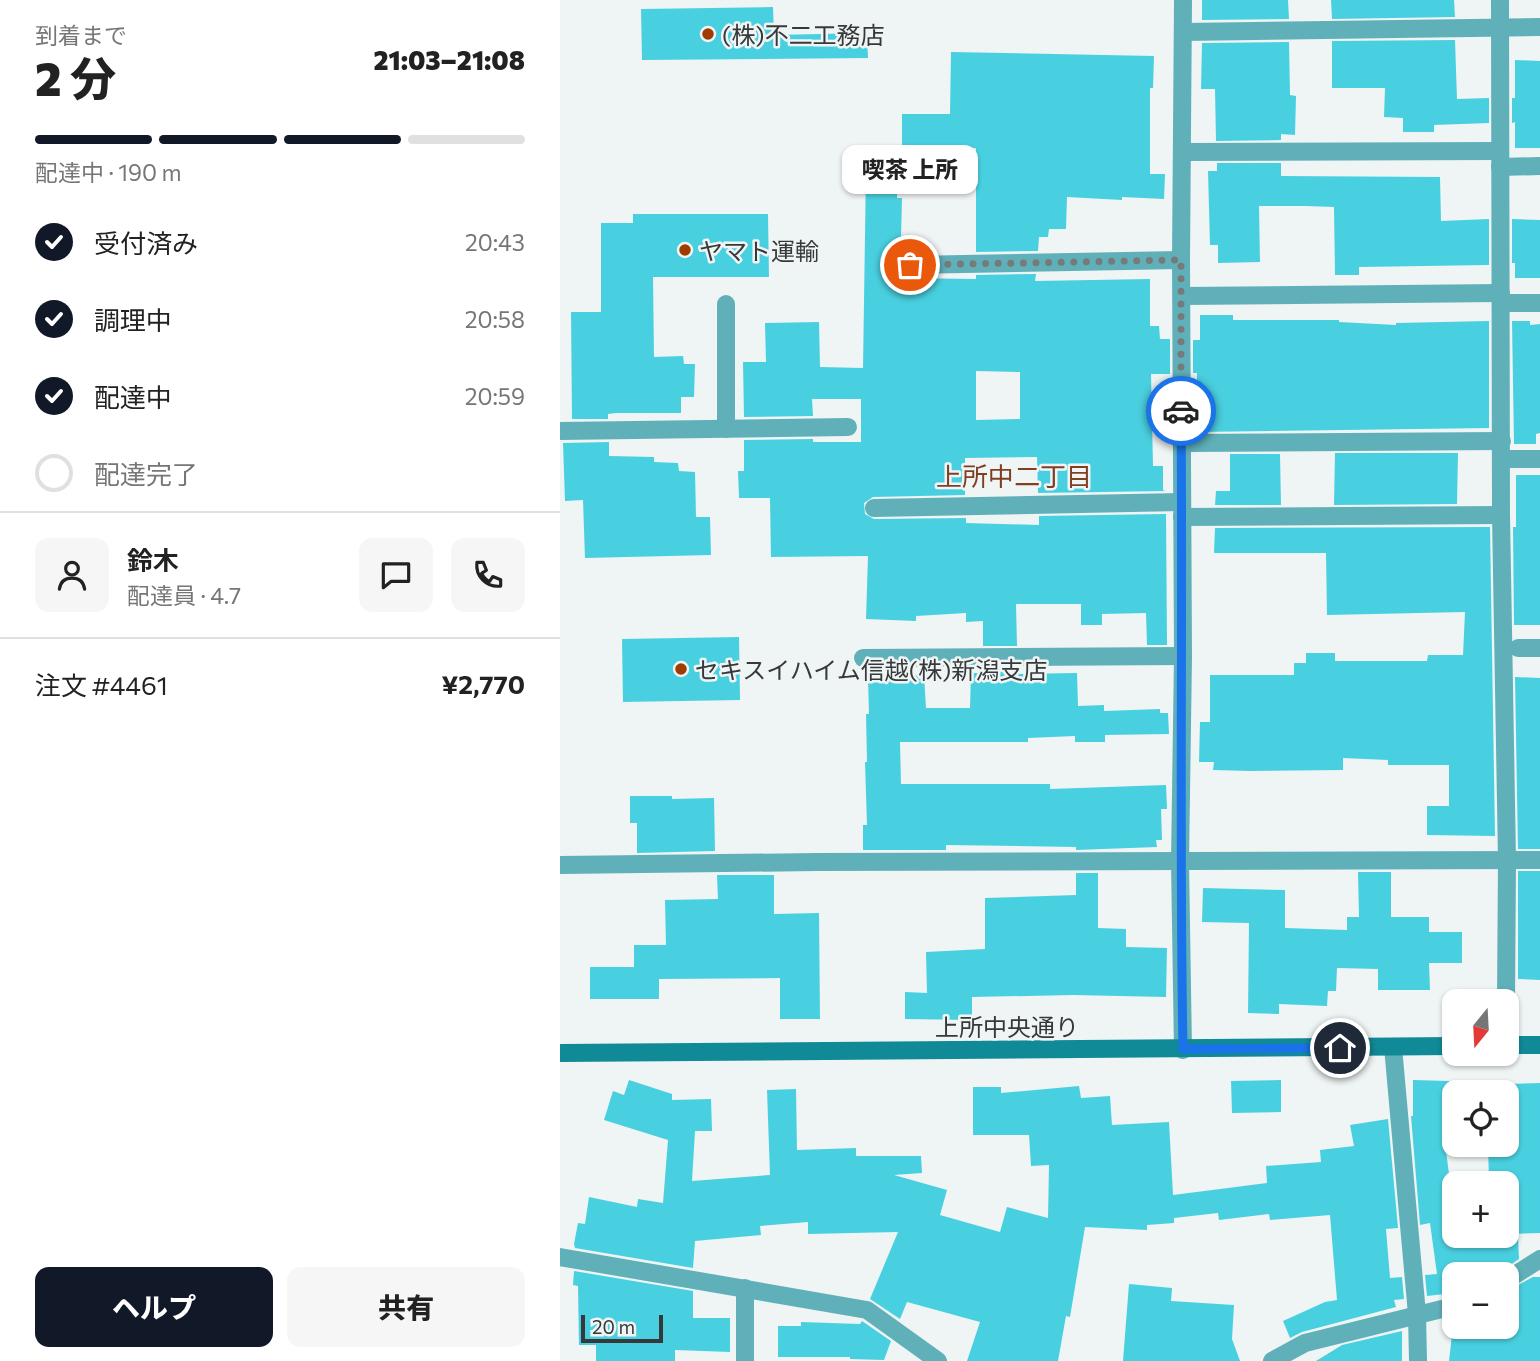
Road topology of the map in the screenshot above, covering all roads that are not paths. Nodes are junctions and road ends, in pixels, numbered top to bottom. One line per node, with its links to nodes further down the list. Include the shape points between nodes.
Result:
1 (1183, 0): 5 (street)
2 (1500, 0): 4 (street)
3 (1540, 27): 4 (street)
4 (1500, 28): 5 (street); 7 (street)
5 (1183, 32): 6 (street)
6 (1182, 152): 7 (street); 9 (street)
7 (1500, 159): 8 (street); 12 (street)
8 (1540, 166)
9 (1181, 260): 10 (street); 11 (street)
10 (910, 265)
11 (1182, 296): 12 (street); 18 (street)
12 (1501, 298): 13 (street); 19 (street)
13 (1540, 303)
14 (726, 304): 16 (street)
15 (848, 427): 16 (street)
16 (726, 429): 17 (street)
17 (560, 431)
18 (1182, 443): 19 (street); 22 (street)
19 (1502, 450): 20 (street); 23 (street)
20 (1540, 459)
21 (874, 509): 22 (street)
22 (1182, 509): 23 (street); 26 (street)
23 (1501, 516): 28 (street)
24 (1518, 648): 25 (street)
25 (1540, 648)
26 (1183, 656): 27 (street); 30 (street)
27 (863, 658)
28 (1507, 860): 29 (street); 30 (street); 32 (street)
29 (1540, 860)
30 (1180, 862): 31 (street); 37 (street)
31 (560, 865)
32 (1506, 989)
33 (1519, 1045): 34 (street)
34 (1540, 1045)
35 (1442, 1046): 36 (street, 上所中央通り)
36 (1393, 1047): 37 (street, 上所中央通り); 44 (street)
37 (1183, 1049): 38 (street, 上所中央通り)
38 (560, 1054)
39 (560, 1256): 42 (street)
40 (1540, 1259): 41 (street)
41 (1519, 1272)
42 (745, 1287): 45 (street, via 867,1310); 46 (street)
43 (1442, 1309): 44 (street)
44 (1417, 1314): 48 (street, via 1306,1343); 49 (street)
45 (914, 1353): 47 (street)
46 (745, 1361)
47 (938, 1361)
48 (1272, 1361)
49 (1418, 1361)

